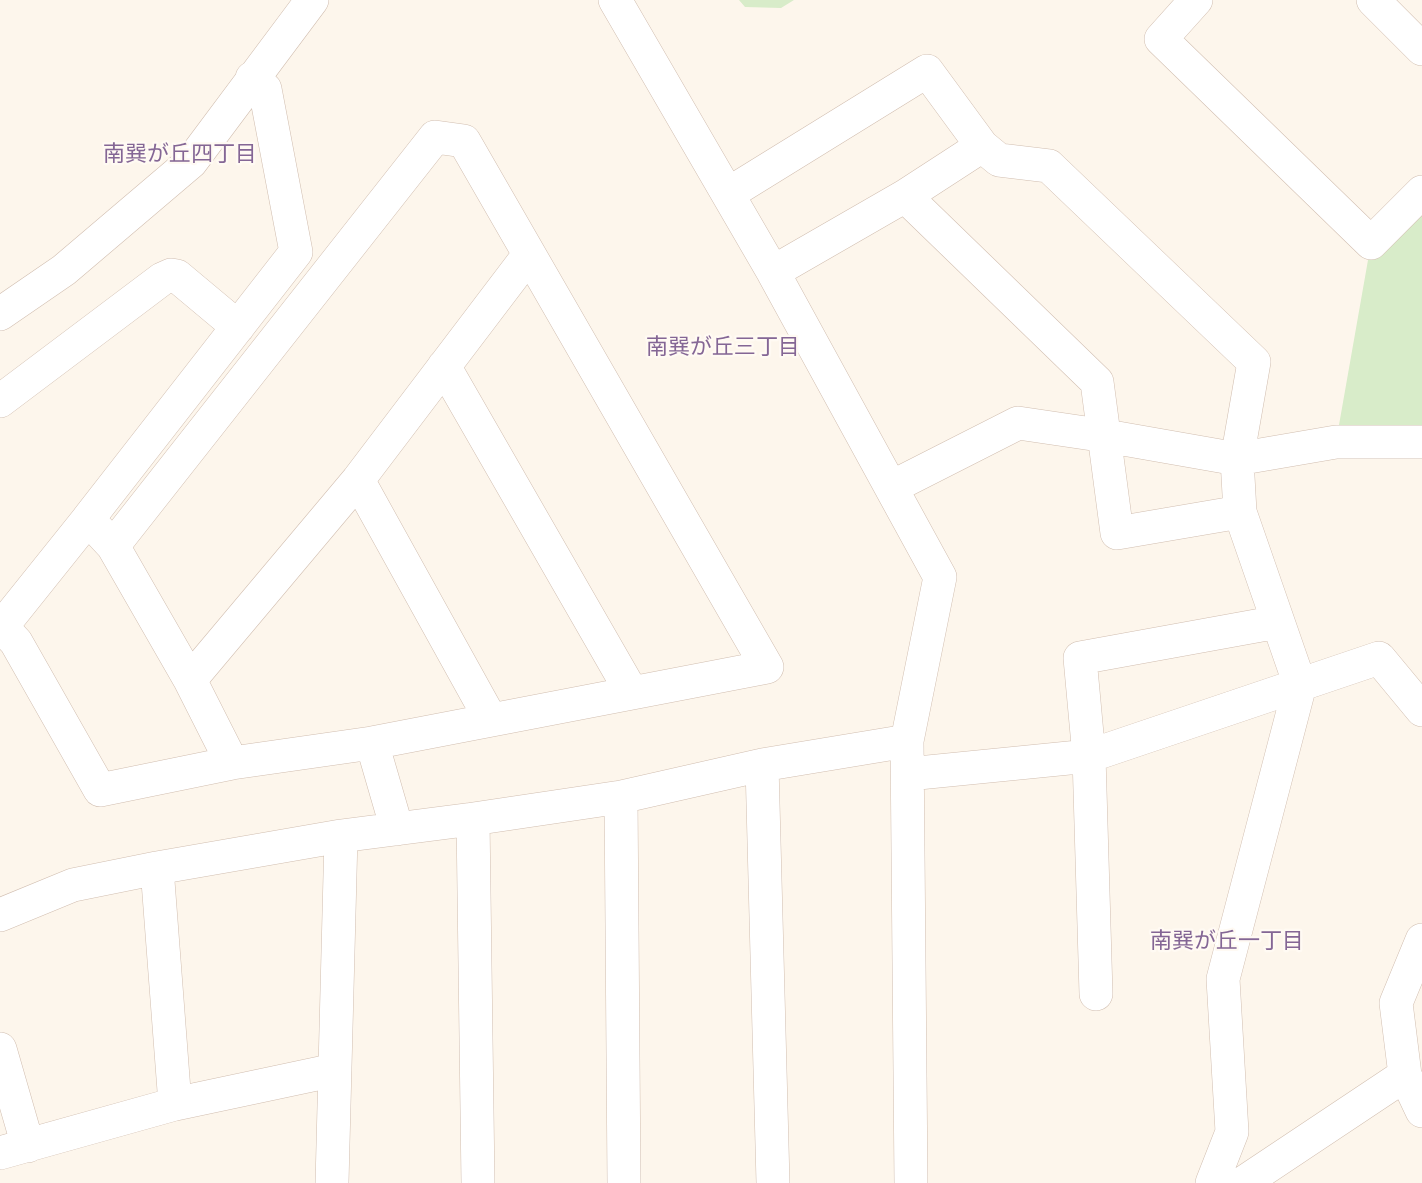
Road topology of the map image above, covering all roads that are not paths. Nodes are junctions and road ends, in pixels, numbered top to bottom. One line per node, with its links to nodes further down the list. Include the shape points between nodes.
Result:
1 (312, 0): 6 (street)
2 (615, 0): 9 (street)
3 (1196, 0): 8 (street, via 1161,39 1371,243)
4 (1373, 0): 5 (street)
5 (1422, 49)
6 (252, 78): 13 (street, via 191,162 63,270); 14 (street, via 265,89 296,252)
7 (982, 146): 9 (street, via 927,70); 10 (street); 19 (street, via 999,160 1049,166 1254,362)
8 (1422, 192)
9 (728, 194): 12 (street)
10 (905, 195): 12 (street); 17 (street, via 1097,382)
11 (528, 256): 15 (street); 24 (street, via 464,141 435,137); 29 (street, via 766,667)
12 (773, 272): 21 (street)
13 (0, 314)
14 (238, 327): 16 (street, via 171,275); 23 (street)
15 (444, 366): 20 (street); 29 (street)
16 (0, 401)
17 (1106, 436): 19 (street); 21 (street, via 1018,423); 22 (street, via 1117,533)
18 (1422, 442): 19 (street, via 1336,442)
19 (1237, 459): 22 (street)
20 (358, 480): 27 (street); 31 (street)
21 (892, 487): 32 (street, via 940,577)
22 (1240, 512): 25 (street)
23 (88, 519): 24 (street); 26 (street)
24 (113, 546): 27 (street)
25 (1278, 622): 28 (street); 34 (street, via 1080,658)
26 (1, 628): 35 (street, via 16,642 100,790)
27 (190, 680): 35 (street)
28 (1300, 685): 30 (street, via 1379,658); 34 (street); 57 (street, via 1223,979 1232,1132)
29 (632, 693): 31 (street)
30 (1422, 710)
31 (491, 720): 33 (street)
32 (907, 741): 36 (street); 37 (street)
33 (372, 743): 35 (street); 40 (street)
34 (1089, 756): 37 (street); 45 (street)
35 (232, 763)
36 (762, 765): 38 (street); 55 (street)
37 (908, 774): 56 (street)
38 (621, 797): 39 (street); 54 (street)
39 (473, 819): 40 (street); 53 (street)
40 (397, 829): 41 (street)
41 (341, 836): 42 (street); 47 (street)
42 (157, 868): 43 (street, via 73,885); 49 (street)
43 (0, 915)
44 (1422, 940): 48 (street, via 1396,1003)
45 (1096, 994)
46 (0, 1049): 51 (street)
47 (335, 1070): 49 (street); 52 (street)
48 (1405, 1075): 50 (street); 58 (street)
49 (175, 1104): 51 (street)
50 (1422, 1111)
51 (14, 1149)
52 (332, 1183)
53 (478, 1183)
54 (624, 1183)
55 (773, 1183)
56 (911, 1183)
57 (1212, 1183)
58 (1242, 1183)

